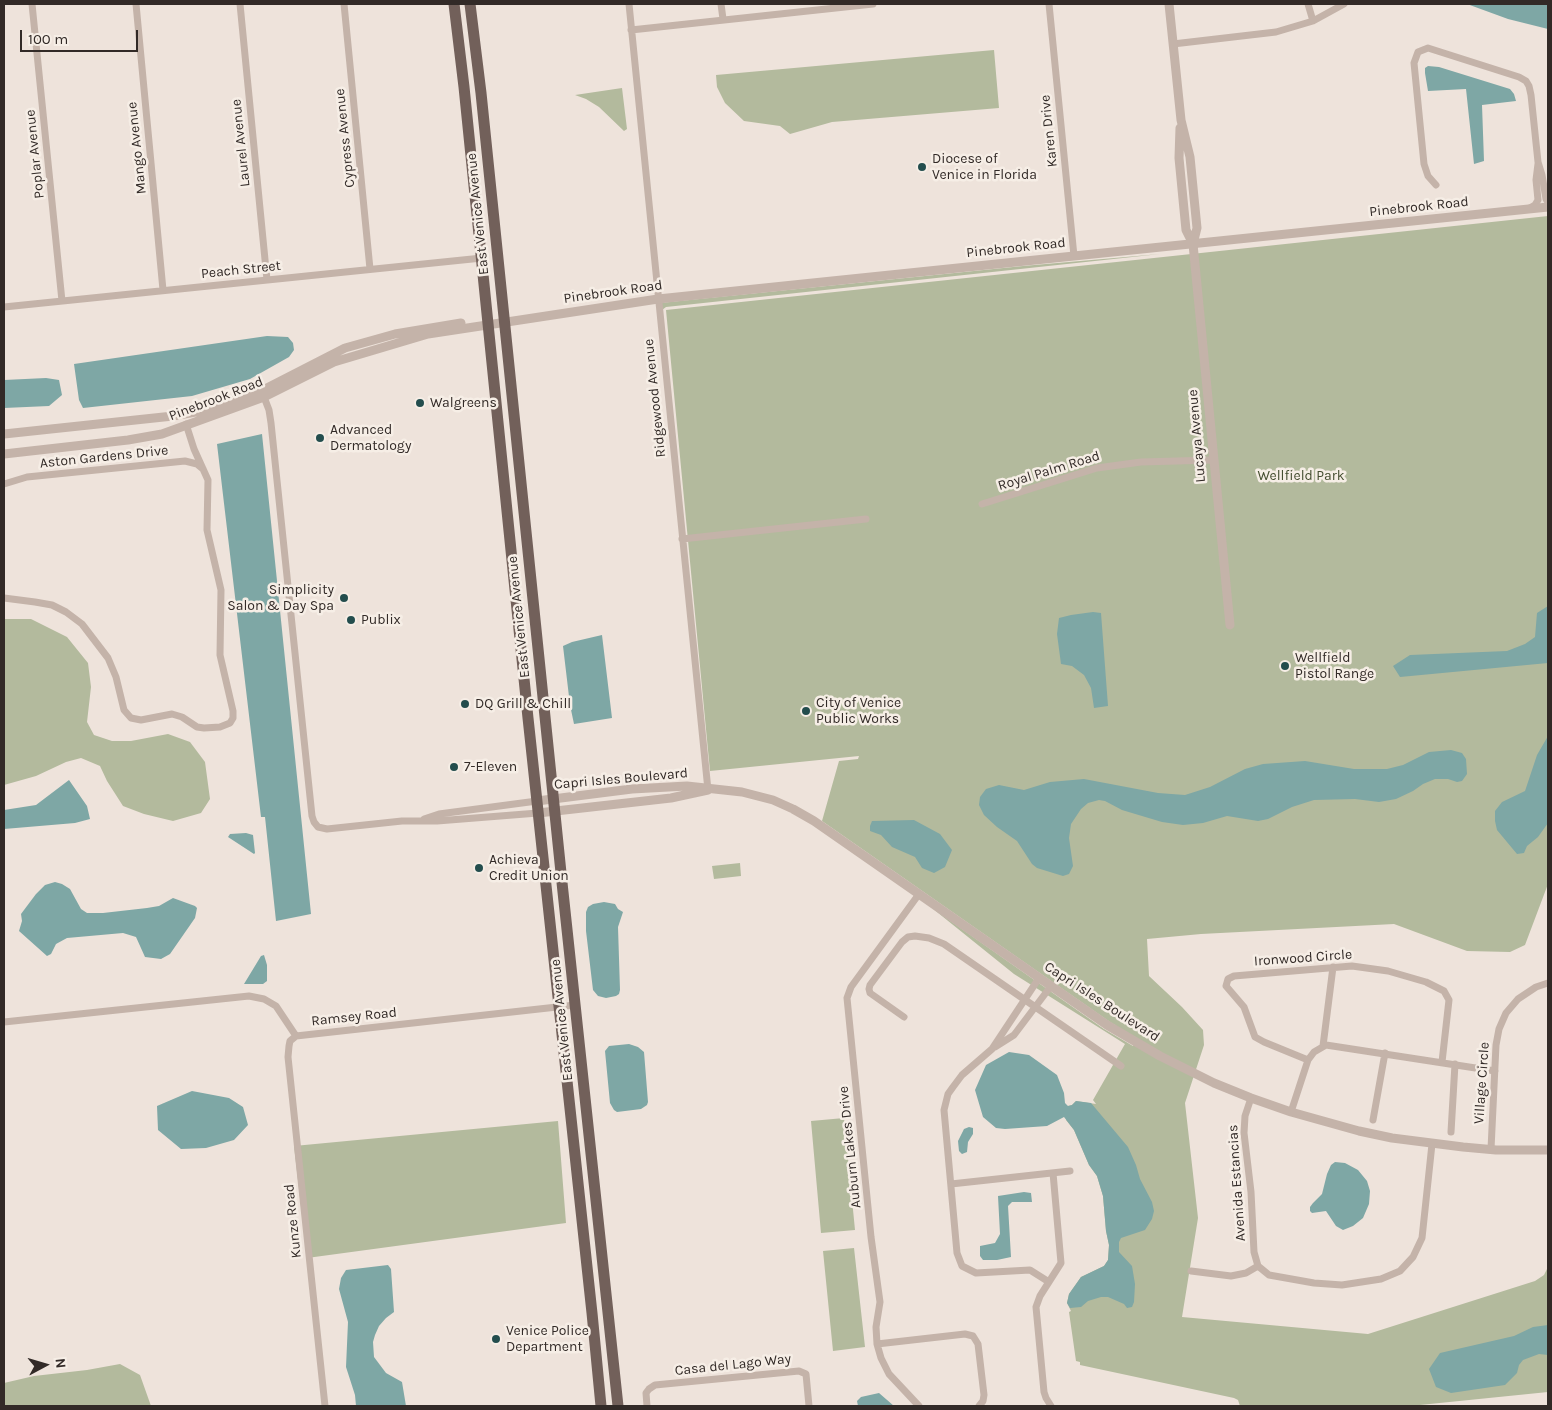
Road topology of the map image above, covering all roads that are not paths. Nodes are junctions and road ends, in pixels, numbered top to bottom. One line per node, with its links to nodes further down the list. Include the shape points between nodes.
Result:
1 (32, 4): 30 (street, Poplar Avenue)
2 (136, 4): 28 (street, Mango Avenue)
3 (240, 4): 27 (street, Laurel Avenue)
4 (344, 4): 26 (street, Cypress Avenue)
5 (454, 4): 25 (main road, East Venice Avenue)
6 (470, 4): 32 (main road, East Venice Avenue)
7 (629, 4): 16 (street, Ridgewood Avenue)
8 (721, 4): 14 (street)
9 (873, 4): 14 (street)
10 (1049, 4): 24 (street, Karen Drive)
11 (1169, 4): 17 (street, Lucaya Avenue)
12 (1308, 4): 15 (street)
13 (1344, 4): 15 (street)
14 (723, 19): 16 (street)
15 (1313, 20): 17 (street, via 1260,35)
16 (631, 30): 29 (street, Ridgewood Avenue)
17 (1173, 44): 23 (street, Lucaya Avenue, via 1181,120 1180,171 1186,230)
18 (1538, 162): 19 (street, via 1530,86 1526,81 1435,49 1424,49 1418,52 1414,63 1424,164); 20 (street); 22 (street, via 1538,200)
19 (1436, 185)
20 (1548, 202)
21 (1548, 207): 22 (street, Pinebrook Road)
22 (1528, 210): 23 (street, Pinebrook Road)
23 (1193, 244): 24 (street, Pinebrook Road); 40 (street, Lucaya Avenue)
24 (1074, 256): 29 (street, Pinebrook Road)
25 (482, 258): 26 (street, Peach Street); 33 (main road, East Venice Avenue)
26 (370, 269): 27 (street, Peach Street)
27 (267, 280): 28 (street, Peach Street)
28 (164, 290): 30 (street, Peach Street)
29 (658, 299): 32 (street, Pinebrook Road); 47 (street, Ridgewood Avenue)
30 (62, 301): 31 (street, Peach Street)
31 (4, 307)
32 (504, 322): 33 (street, Pinebrook Road); 49 (main road, East Venice Avenue)
33 (488, 325): 34 (street, Pinebrook Road, via 471,322 434,326); 44 (main road, East Venice Avenue)
34 (396, 338): 35 (street, Pinebrook Road, via 334,362); 37 (street, Pinebrook Road, via 345,348 265,389 207,410)
35 (264, 397): 36 (street, Pinebrook Road); 57 (street, via 272,432 312,820 318,827 328,829)
36 (186, 424): 38 (street); 39 (street, Pinebrook Road, via 142,438)
37 (4, 434)
38 (194, 449): 41 (street); 42 (street)
39 (4, 454)
40 (1213, 460): 45 (street, Royal Palm Road, via 1141,462 1103,467); 51 (street, Lucaya Avenue)
41 (185, 461): 42 (street, Aston Gardens Drive, via 197,464); 43 (street, Aston Gardens Drive, via 27,477)
42 (205, 471): 50 (street, via 208,533 222,597 220,662 233,711 228,725 200,728 172,714 141,720 131,718 124,710 108,658 82,624 52,605)
43 (4, 484)
44 (504, 484): 48 (main road, East Venice Avenue); 49 (main road, via 521,546)
45 (982, 504)
46 (866, 520): 47 (street)
47 (682, 539): 53 (street, Ridgewood Avenue)
48 (511, 549): 52 (main road, via 523,565 530,627); 55 (main road, East Venice Avenue)
49 (528, 557): 52 (main road, East Venice Avenue)
50 (4, 598)
51 (1230, 625)
52 (537, 645): 54 (main road, East Venice Avenue)
53 (708, 790): 54 (street, Capri Isles Boulevard, via 687,786 648,788); 56 (street, Capri Isles Boulevard, via 671,798); 58 (street, Capri Isles Boulevard, via 751,794 788,806)
54 (553, 798): 55 (street, Capri Isles Boulevard); 56 (main road, East Venice Avenue)
55 (537, 807): 56 (street, Capri Isles Boulevard); 57 (street); 57 (street, via 439,814); 65 (main road, East Venice Avenue)
56 (555, 811): 64 (main road, East Venice Avenue)
57 (421, 821)
58 (919, 894): 60 (street, Capri Isles Boulevard); 93 (street, Auburn Lakes Drive, via 847,994 879,1294)
59 (1334, 967): 70 (street); 73 (street, Ironwood Circle, via 1234,976 1226,982 1244,1007 1255,1036); 74 (street, Ironwood Circle, via 1388,971 1444,991 1449,1004)
60 (1040, 978): 62 (street, Capri Isles Boulevard); 63 (street)
61 (1548, 983): 77 (street, Village Circle, via 1527,992 1506,1013 1497,1037)
62 (1051, 986): 66 (street); 78 (street, Capri Isles Boulevard, via 1127,1038)
63 (1025, 1000): 66 (street); 67 (street, via 944,944 915,936 902,942 869,989); 71 (street)
64 (575, 1005): 65 (street, Ramsey Road); 90 (main road, East Venice Avenue)
65 (559, 1006): 69 (street, Ramsey Road); 82 (main road, East Venice Avenue)
66 (1036, 1007): 71 (street, via 1009,1040); 76 (street)
67 (904, 1017)
68 (4, 1022): 69 (street, Ramsey Road, via 257,997 276,1006)
69 (296, 1036): 94 (street, Kunze Road, via 288,1046 288,1057)
70 (1322, 1046): 72 (street, via 1336,1045); 73 (street)
71 (992, 1049): 88 (street, via 958,1080 948,1094 944,1116)
72 (1385, 1053): 74 (street); 80 (street)
73 (1308, 1060): 79 (street)
74 (1442, 1062): 75 (street)
75 (1455, 1064): 77 (street); 81 (street)
76 (1121, 1066)
77 (1494, 1071): 84 (street, Village Circle)
78 (1251, 1098): 79 (street, Capri Isles Boulevard); 89 (street, Avenida Estancias, via 1244,1133 1254,1256)
79 (1291, 1112): 83 (street, Capri Isles Boulevard, via 1359,1131)
80 (1373, 1120)
81 (1451, 1132)
82 (573, 1134): 90 (main road, via 582,1160 593,1251); 95 (main road, East Venice Avenue)
83 (1432, 1144): 84 (street, Capri Isles Boulevard); 89 (street, via 1422,1238 1411,1260 1400,1271 1372,1282 1334,1285 1268,1274)
84 (1490, 1149): 85 (street, Capri Isles Boulevard)
85 (1548, 1150)
86 (1070, 1172): 87 (street)
87 (1053, 1173): 88 (street); 92 (street, via 1062,1256)
88 (951, 1184): 92 (street, via 957,1253 962,1266 976,1273 1030,1270)
89 (1258, 1266): 91 (street, via 1231,1276)
90 (604, 1267): 96 (main road, East Venice Avenue)
91 (1191, 1271)
92 (1049, 1282): 101 (street, via 1036,1307 1044,1392)
93 (877, 1344): 99 (street, Auburn Lakes Drive, via 889,1374); 100 (street, via 972,1335 978,1344 984,1396)
94 (325, 1406)
95 (601, 1406)
96 (618, 1406)
97 (646, 1406): 98 (street, Casa del Lago Way, via 646,1393 655,1385 799,1370 806,1374)
98 (809, 1406)
99 (919, 1406)
100 (978, 1406)
101 (1051, 1406)

